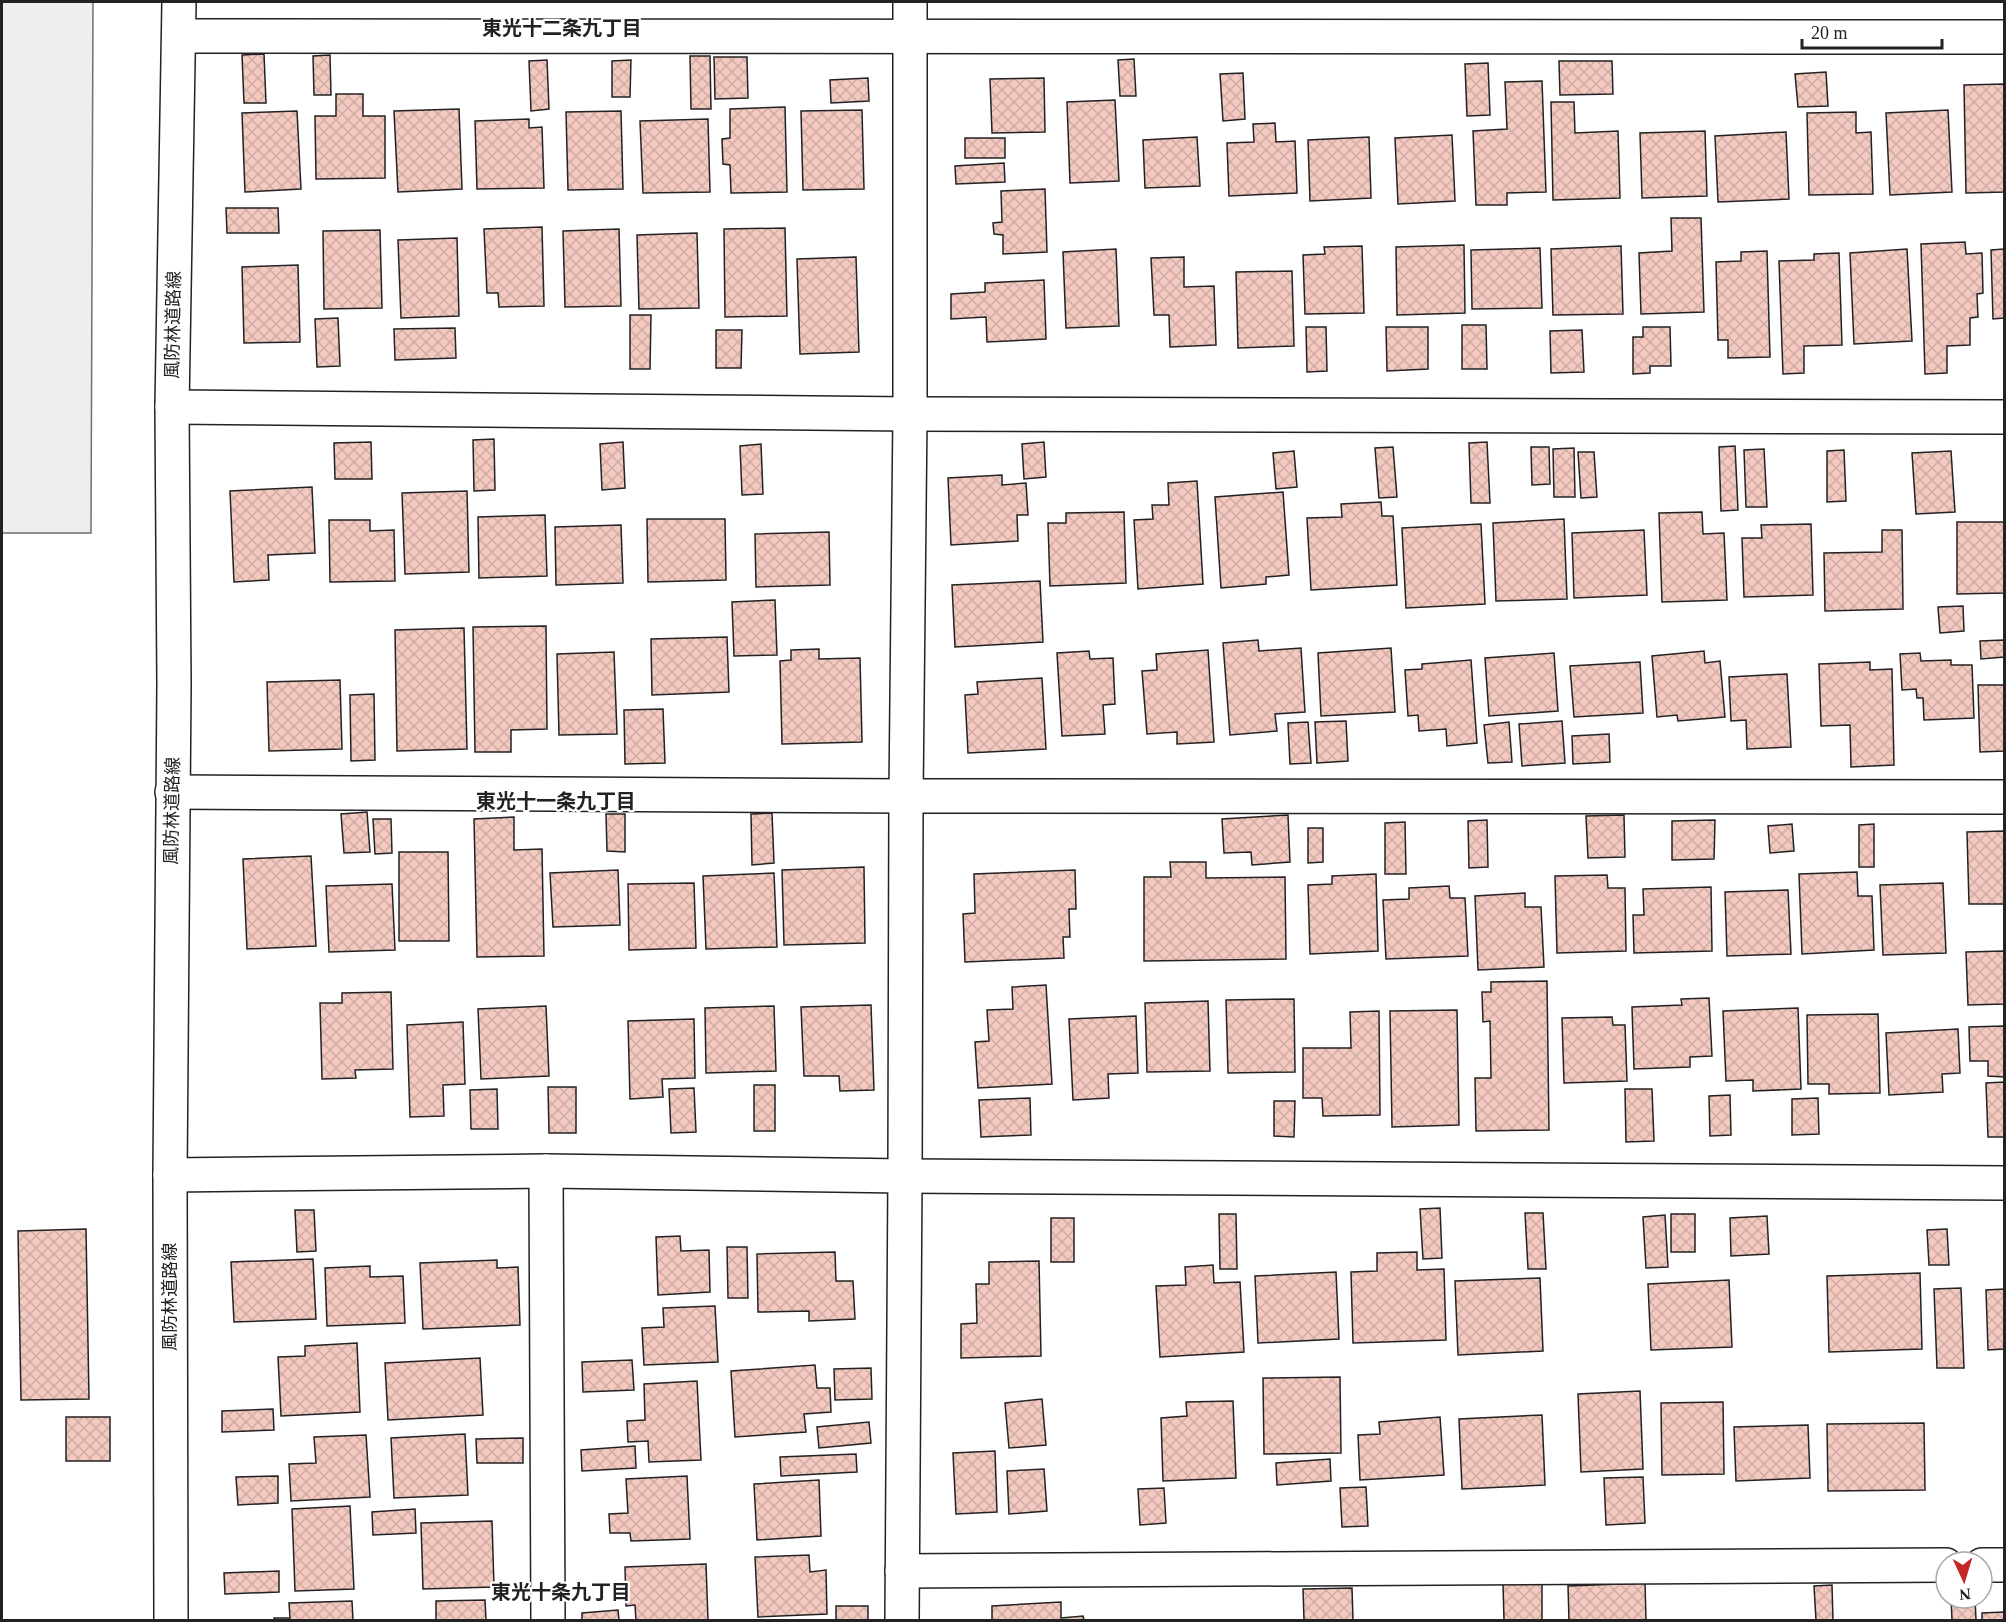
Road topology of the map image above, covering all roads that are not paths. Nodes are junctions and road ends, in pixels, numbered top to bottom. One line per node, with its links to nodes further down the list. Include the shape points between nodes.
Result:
1 (179, 2): 3 (street, 風防林道路線)
2 (910, 2): 4 (street)
3 (179, 36): 4 (street); 6 (street, 風防林道路線)
4 (910, 37): 5 (street); 7 (street)
5 (2004, 37)
6 (172, 407): 7 (street); 9 (street, 風防林道路線)
7 (910, 414): 8 (street); 10 (street)
8 (2004, 417)
9 (172, 792): 10 (street); 13 (street, 風防林道路線)
10 (906, 796): 11 (street); 14 (street)
11 (2004, 797)
12 (546, 1171): 13 (street); 14 (street); 19 (street)
13 (170, 1175): 18 (street, 風防林道路線)
14 (906, 1176): 15 (street); 17 (street)
15 (2004, 1183)
16 (1934, 1565): 17 (street)
17 (902, 1571): 20 (street)
18 (171, 1620)
19 (548, 1620)
20 (902, 1620)

